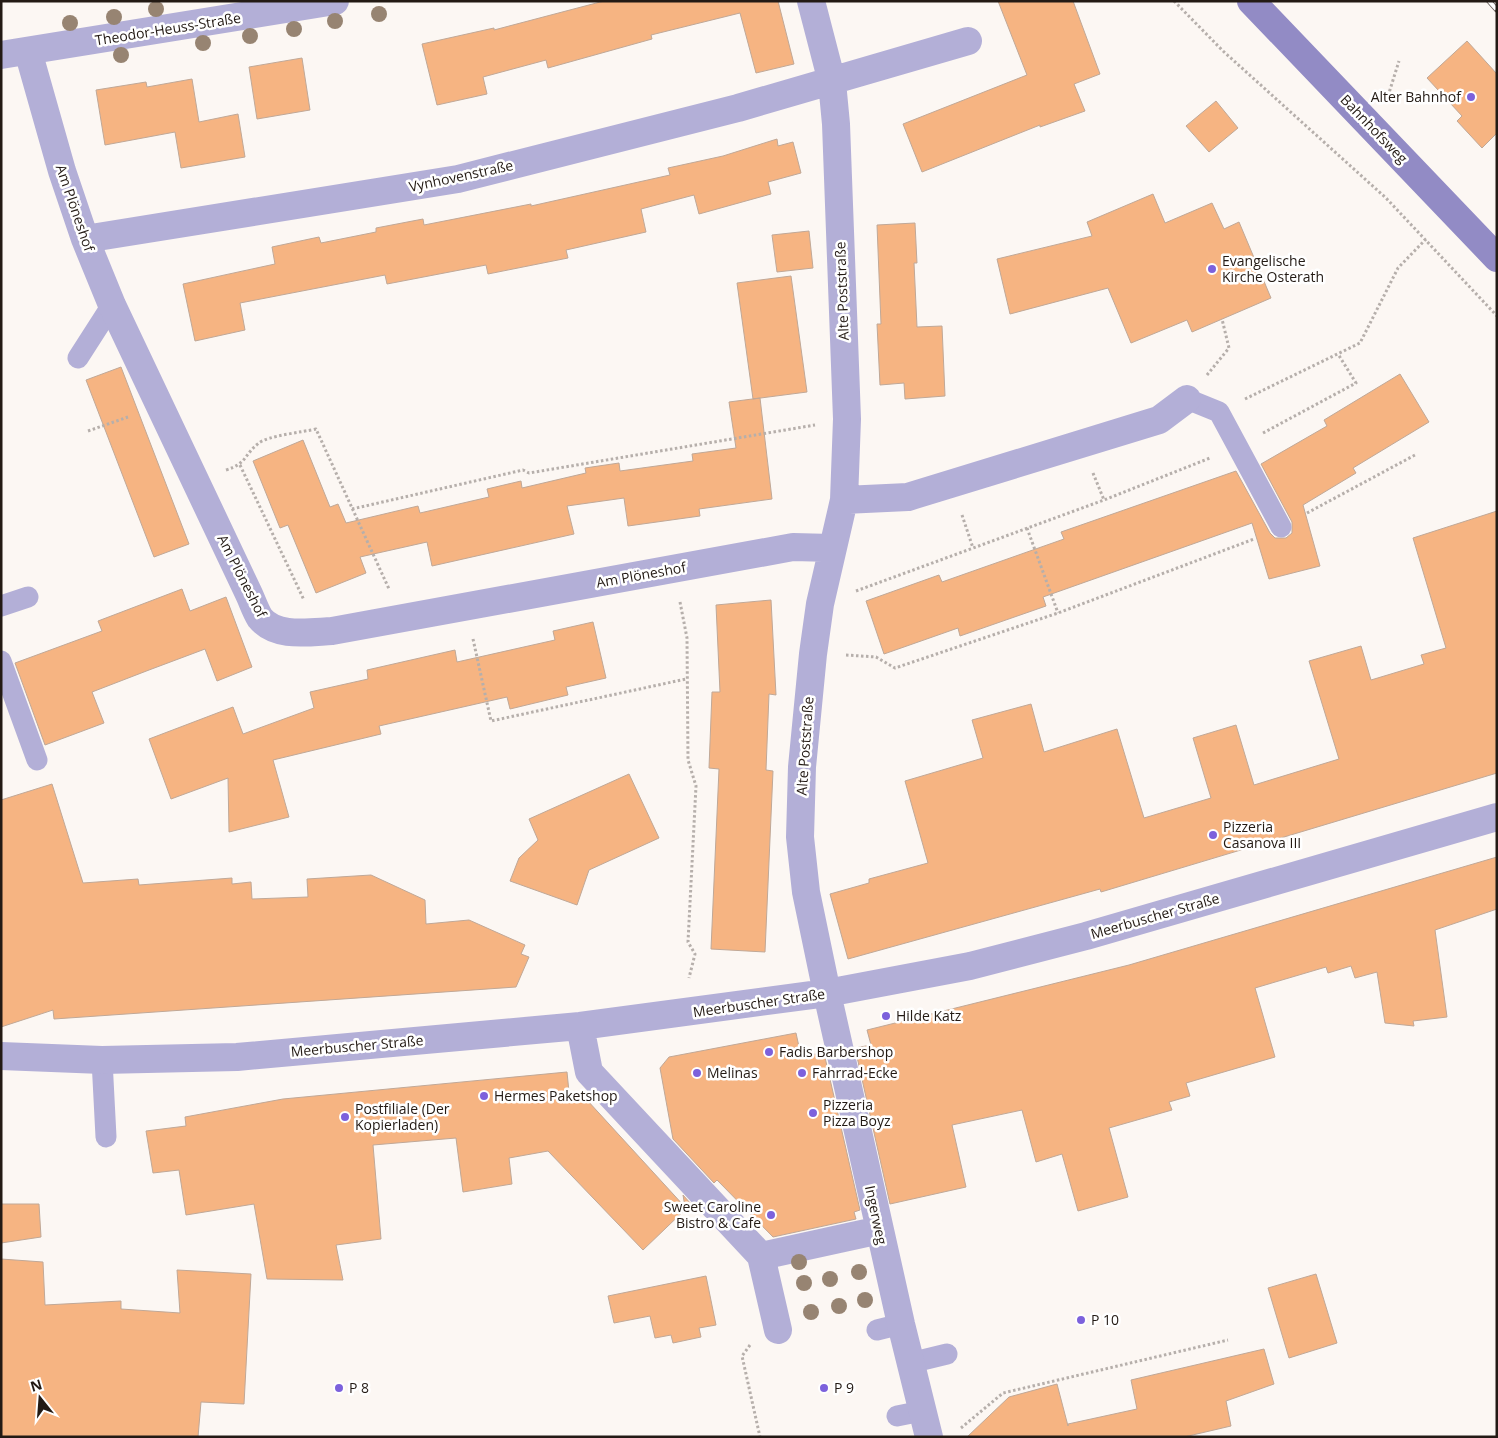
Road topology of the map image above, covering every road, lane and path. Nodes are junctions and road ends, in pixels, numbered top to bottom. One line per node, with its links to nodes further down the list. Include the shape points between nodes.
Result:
1 (335, 1): 6 (street, Theodor-Heuss-Straße)
2 (811, 1): 9 (street, Alte Poststraße)
3 (1174, 1): 12 (path, via 1223,51 1386,198)
4 (1251, 1): 13 (main road, Bahnhofsweg)
5 (968, 41): 9 (street)
6 (28, 51): 7 (street, Theodor-Heuss-Straße); 11 (street, Am Plöneshof)
7 (1, 55)
8 (1399, 61): 10 (path)
9 (832, 82): 11 (street, Vynhovenstraße, via 642,134 458,179); 22 (street, Alte Poststraße)
10 (1387, 99)
11 (85, 239): 14 (street, Am Plöneshof)
12 (1426, 239): 15 (path); 17 (path, via 1398,268 1360,343)
13 (1497, 258)
14 (112, 305): 18 (lane); 20 (street, Am Plöneshof)
15 (1497, 316)
16 (1222, 319): 19 (path, via 1229,348)
17 (1338, 354): 21 (path); 24 (path, via 1356,383)
18 (78, 358)
19 (1187, 399): 21 (lane); 28 (street, via 1159,420 908,497)
20 (160, 404): 23 (path); 27 (street, Am Plöneshof)
21 (1219, 412): 24 (lane)
22 (847, 419): 28 (street, Alte Poststraße); 29 (path, via 529,473 523,470)
23 (88, 431)
24 (1238, 446): 30 (lane); 31 (path)
25 (1415, 455): 30 (path)
26 (240, 465): 27 (path); 29 (path, via 258,443 316,429); 40 (path)
27 (196, 479): 40 (street, Am Plöneshof, via 260,618 273,629)
28 (844, 500): 32 (street, Alte Poststraße)
29 (352, 509): 39 (path)
30 (1281, 527): 38 (path)
31 (1027, 528): 35 (path); 38 (path)
32 (832, 548): 33 (street, Am Plöneshof, via 793,547); 35 (street, Alte Poststraße)
33 (671, 570): 37 (street, Am Plöneshof); 43 (path, via 687,638)
34 (28, 597): 36 (lane)
35 (820, 604): 41 (street, Alte Poststraße)
36 (1, 606)
37 (466, 607): 39 (street, Am Plöneshof); 43 (path, via 491,721)
38 (1058, 612): 41 (path, via 895,668 876,657)
39 (403, 619): 40 (street, Am Plöneshof)
40 (319, 632)
41 (813, 654): 46 (street, Alte Poststraße, via 802,766 800,837 806,892)
42 (1, 661): 44 (lane)
43 (686, 679): 47 (path, via 688,760 696,786 688,942 695,954 689,974)
44 (37, 760)
45 (1497, 817): 46 (street, Meerbuscher Straße, via 1047,946 970,966)
46 (827, 993): 47 (street, Meerbuscher Straße); 52 (street, Ingerweg)
47 (694, 1012): 48 (street, Meerbuscher Straße)
48 (580, 1026): 50 (street, Meerbuscher Straße, via 237,1057); 53 (street, via 589,1072)
49 (1, 1056): 50 (street, Meerbuscher Straße)
50 (102, 1060): 51 (lane)
51 (106, 1137)
52 (880, 1230): 53 (street); 57 (street, Ingerweg, via 889,1327)
53 (761, 1256): 54 (street)
54 (778, 1330): 60 (path, via 757,1335 742,1356)
55 (1228, 1340): 59 (path, via 1003,1393)
56 (948, 1354): 57 (lane)
57 (910, 1363): 58 (street, Ingerweg)
58 (916, 1421)
59 (959, 1430)
60 (760, 1437)

